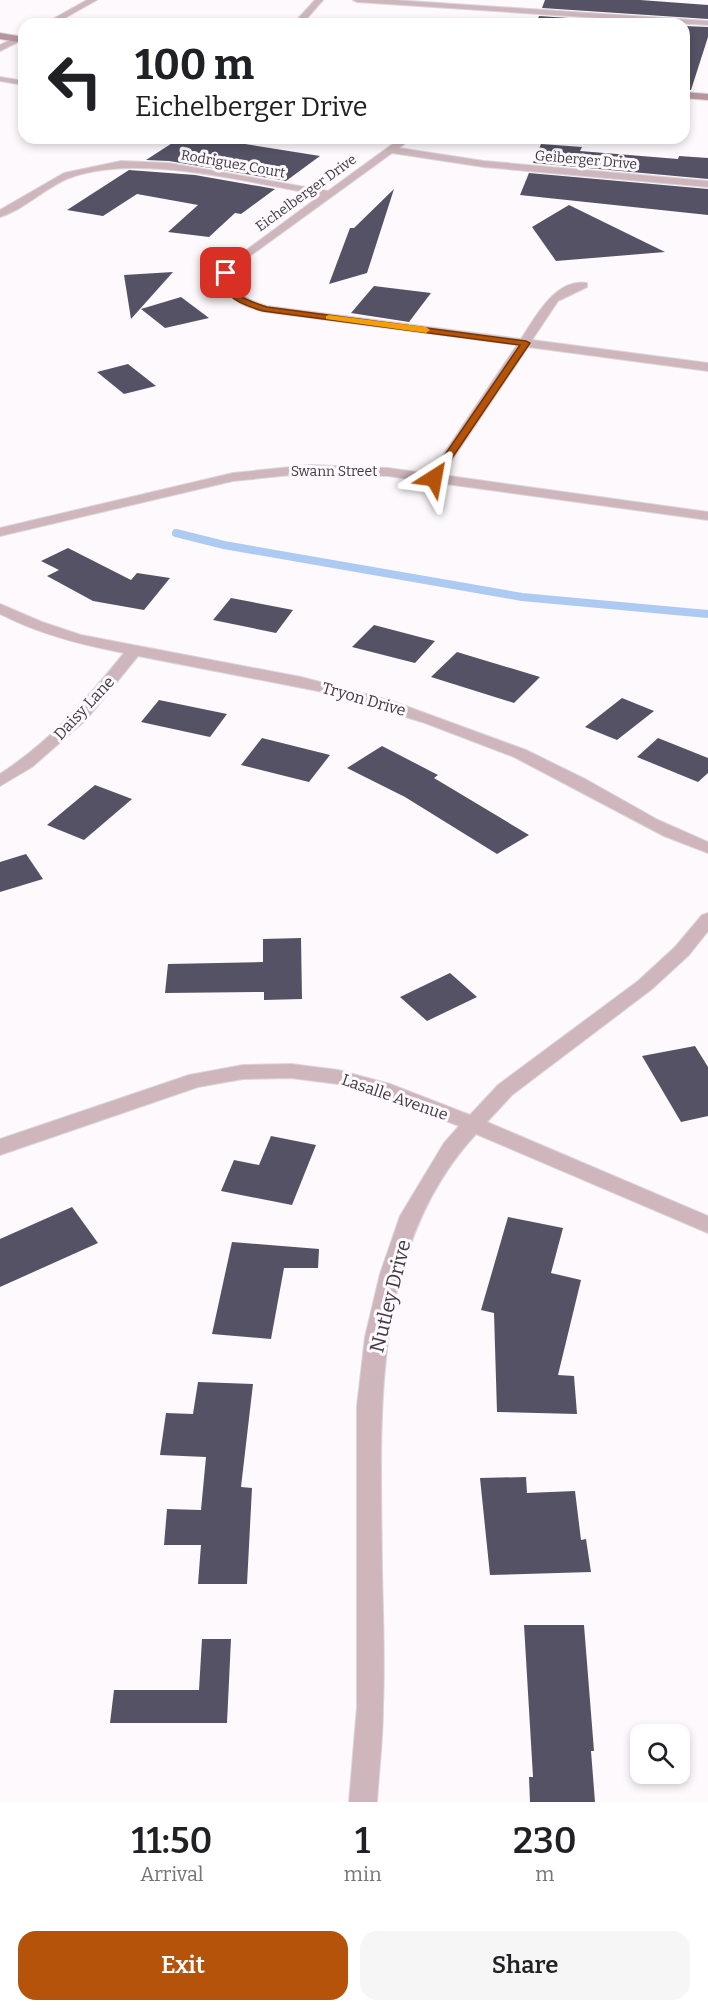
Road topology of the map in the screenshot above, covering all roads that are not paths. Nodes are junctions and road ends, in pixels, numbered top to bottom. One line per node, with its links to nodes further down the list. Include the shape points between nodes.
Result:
1 (93, 0): 4 (street)
2 (319, 0): 5 (street)
3 (357, 0): 6 (street)
4 (59, 18)
5 (302, 18)
6 (632, 18)
7 (690, 22): 8 (street)
8 (708, 23)
9 (0, 36): 10 (street)
10 (18, 38)
11 (18, 40): 12 (street)
12 (0, 48)
13 (0, 79): 14 (lane)
14 (18, 82)
15 (0, 87): 16 (lane)
16 (18, 89)
17 (690, 96): 18 (street)
18 (708, 97)
19 (399, 144): 20 (street, Eichelberger Drive)
20 (391, 150): 21 (street, Geiberger Drive, via 484,164); 22 (street, Eichelberger Drive)
21 (708, 184)
22 (330, 194): 23 (street, Rodriguez Court, via 162,165 121,164 68,175); 25 (street, Eichelberger Drive, via 229,268 225,278 232,293 245,303 266,309)
23 (0, 214)
24 (583, 285): 25 (street, via 554,299)
25 (526, 343): 26 (street, Eichelberger Drive); 27 (street)
26 (708, 367)
27 (434, 478): 28 (street, Swann Street); 29 (street, Swann Street, via 343,469 264,472)
28 (708, 516)
29 (0, 532)
30 (0, 608): 31 (street, Tryon Drive, via 42,627)
31 (134, 651): 32 (street, Daisy Lane, via 81,717); 33 (street, Tryon Drive, via 314,685 449,725 563,773 653,826)
32 (0, 781)
33 (708, 848)
34 (708, 919): 35 (street, Nutley Drive, via 682,951 645,985 505,1090)
35 (473, 1124): 36 (street, Lasalle Avenue, via 383,1089 338,1077 291,1071 243,1072 196,1080); 37 (street, Lasalle Avenue); 38 (street, Nutley Drive, via 440,1164 411,1216 391,1274 376,1337 369,1406 370,1707)
36 (0, 1147)
37 (708, 1225)
38 (363, 1802)

